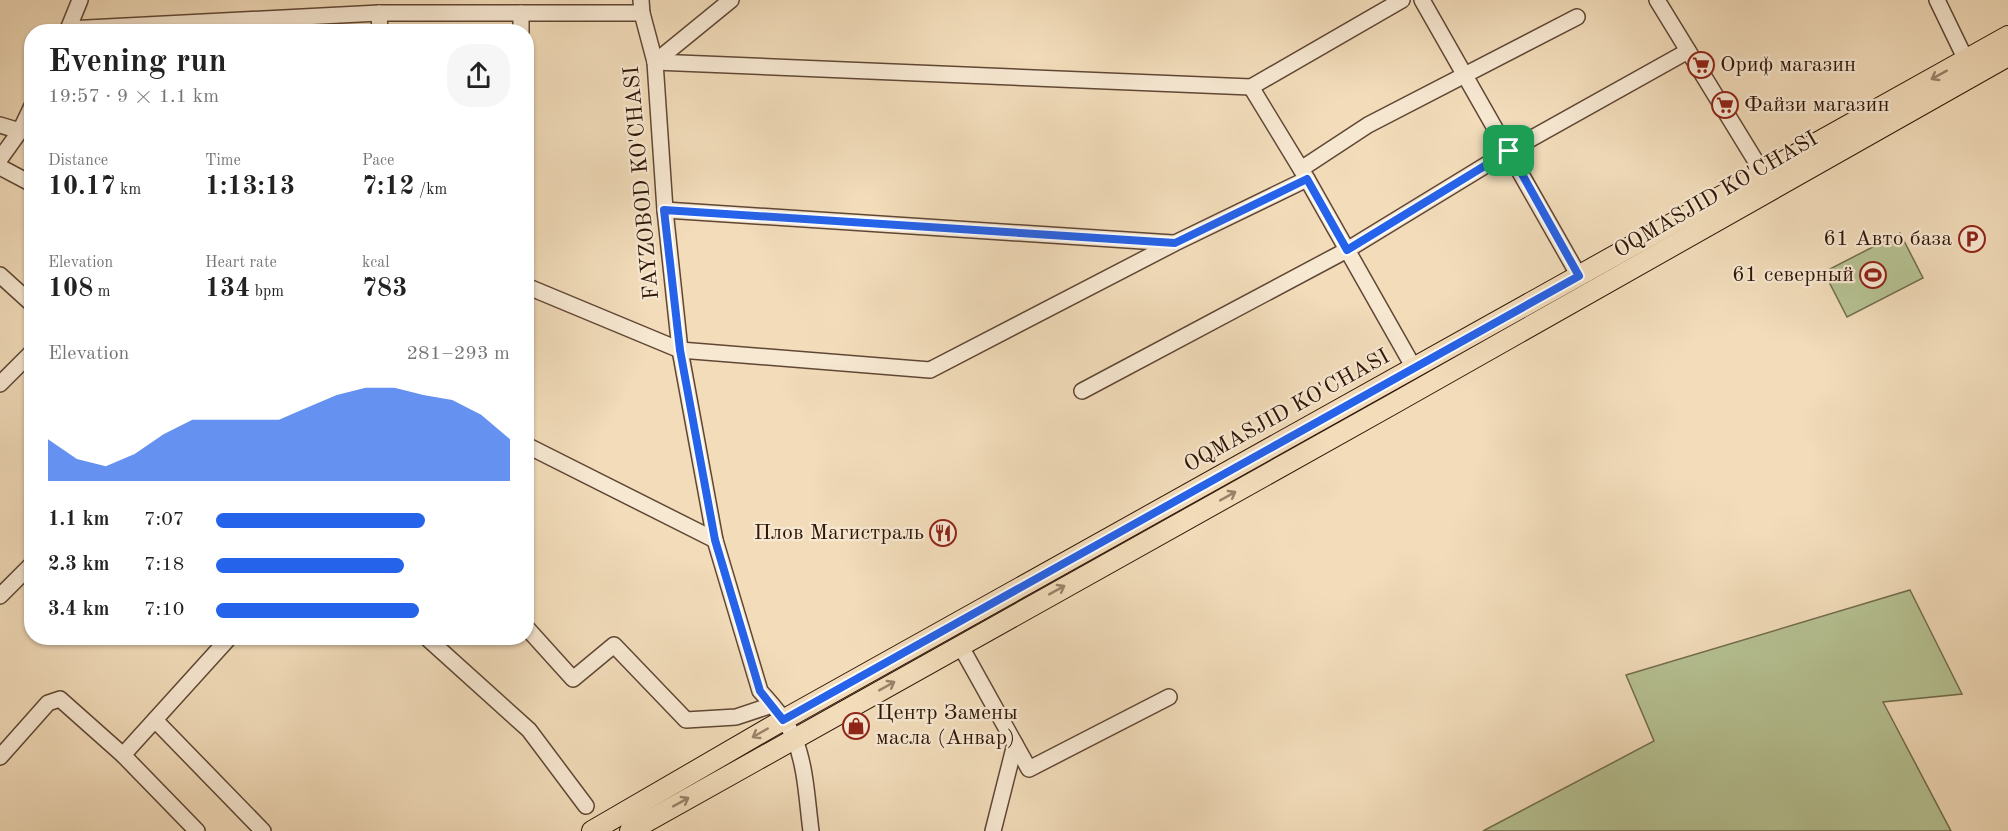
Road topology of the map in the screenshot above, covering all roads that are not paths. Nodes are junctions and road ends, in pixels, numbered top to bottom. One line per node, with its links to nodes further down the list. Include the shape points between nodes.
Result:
1 (80, 0): 11 (street)
2 (731, 0): 19 (street)
3 (1402, 0): 21 (street)
4 (1422, 0): 20 (street)
5 (1657, 0): 16 (street)
6 (1937, 0): 18 (street)
7 (642, 7): 9 (street, FAYZOBOD KO'CHASI); 19 (street, FAYZOBOD KO'CHASI)
8 (380, 13): 9 (street, FAYZOBOD KO'CHASI); 12 (street, FAYZOBOD KO'CHASI); 13 (street)
9 (521, 13): 14 (street)
10 (1577, 17): 20 (street)
11 (70, 24)
12 (194, 24)
13 (380, 24)
14 (521, 24)
15 (2008, 36): 18 (main road, OQMASJID KO'CHASI)
16 (1688, 51): 25 (street); 28 (street)
17 (2008, 56): 33 (main road, OQMASJID KO'CHASI)
18 (1966, 60): 28 (main road, OQMASJID KO'CHASI, one-way to 28)
19 (655, 62): 21 (street); 31 (street, FAYZOBOD KO'CHASI)
20 (1466, 75): 25 (street); 29 (street, via 1368,125)
21 (1251, 87): 29 (street)
22 (24, 123): 24 (street)
23 (0, 125): 24 (street)
24 (20, 131): 26 (street)
25 (1509, 151): 35 (street); 37 (street)
26 (0, 159)
27 (0, 167): 30 (street)
28 (1763, 173): 32 (main road, OQMASJID KO'CHASI)
29 (1304, 174): 34 (street); 35 (street)
30 (24, 180)
31 (664, 210): 34 (street); 40 (street, FAYZOBOD KO'CHASI)
32 (1691, 212): 33 (main road); 37 (main road, OQMASJID KO'CHASI)
33 (1701, 232): 52 (main road, OQMASJID KO'CHASI, one-way to 33)
34 (1175, 243): 40 (street, via 930,370)
35 (1347, 250): 42 (street); 44 (street)
36 (0, 275): 39 (street)
37 (1579, 276): 42 (main road, OQMASJID KO'CHASI)
38 (534, 289): 40 (street, FAYZOBOD KO'CHASI)
39 (24, 297)
40 (680, 350): 46 (street, FAYZOBOD KO'CHASI)
41 (24, 360): 43 (street)
42 (1414, 368): 54 (main road, OQMASJID KO'CHASI)
43 (0, 384)
44 (1082, 391)
45 (534, 449): 46 (street)
46 (715, 540): 54 (street, FAYZOBOD KO'CHASI, via 760,691)
47 (24, 572): 48 (street)
48 (0, 596)
49 (534, 636): 54 (street, via 573,679 614,645 686,720)
50 (223, 645): 55 (street)
51 (435, 645): 60 (street, via 529,730)
52 (960, 645): 56 (main road, OQMASJID KO'CHASI, one-way to 52); 57 (street)
53 (1169, 697): 57 (street, via 1029,769)
54 (778, 713): 56 (street, FAYZOBOD KO'CHASI); 63 (main road, OQMASJID KO'CHASI, one-way to 63)
55 (155, 720): 58 (street); 62 (street)
56 (795, 738): 64 (main road, OQMASJID KO'CHASI, one-way to 56); 65 (street)
57 (1016, 744): 66 (street)
58 (123, 755): 59 (street, via 60,699 48,703); 61 (street)
59 (0, 757)
60 (586, 806)
61 (197, 831)
62 (263, 831)
63 (592, 831)
64 (630, 831)
65 (811, 831)
66 (993, 831)

